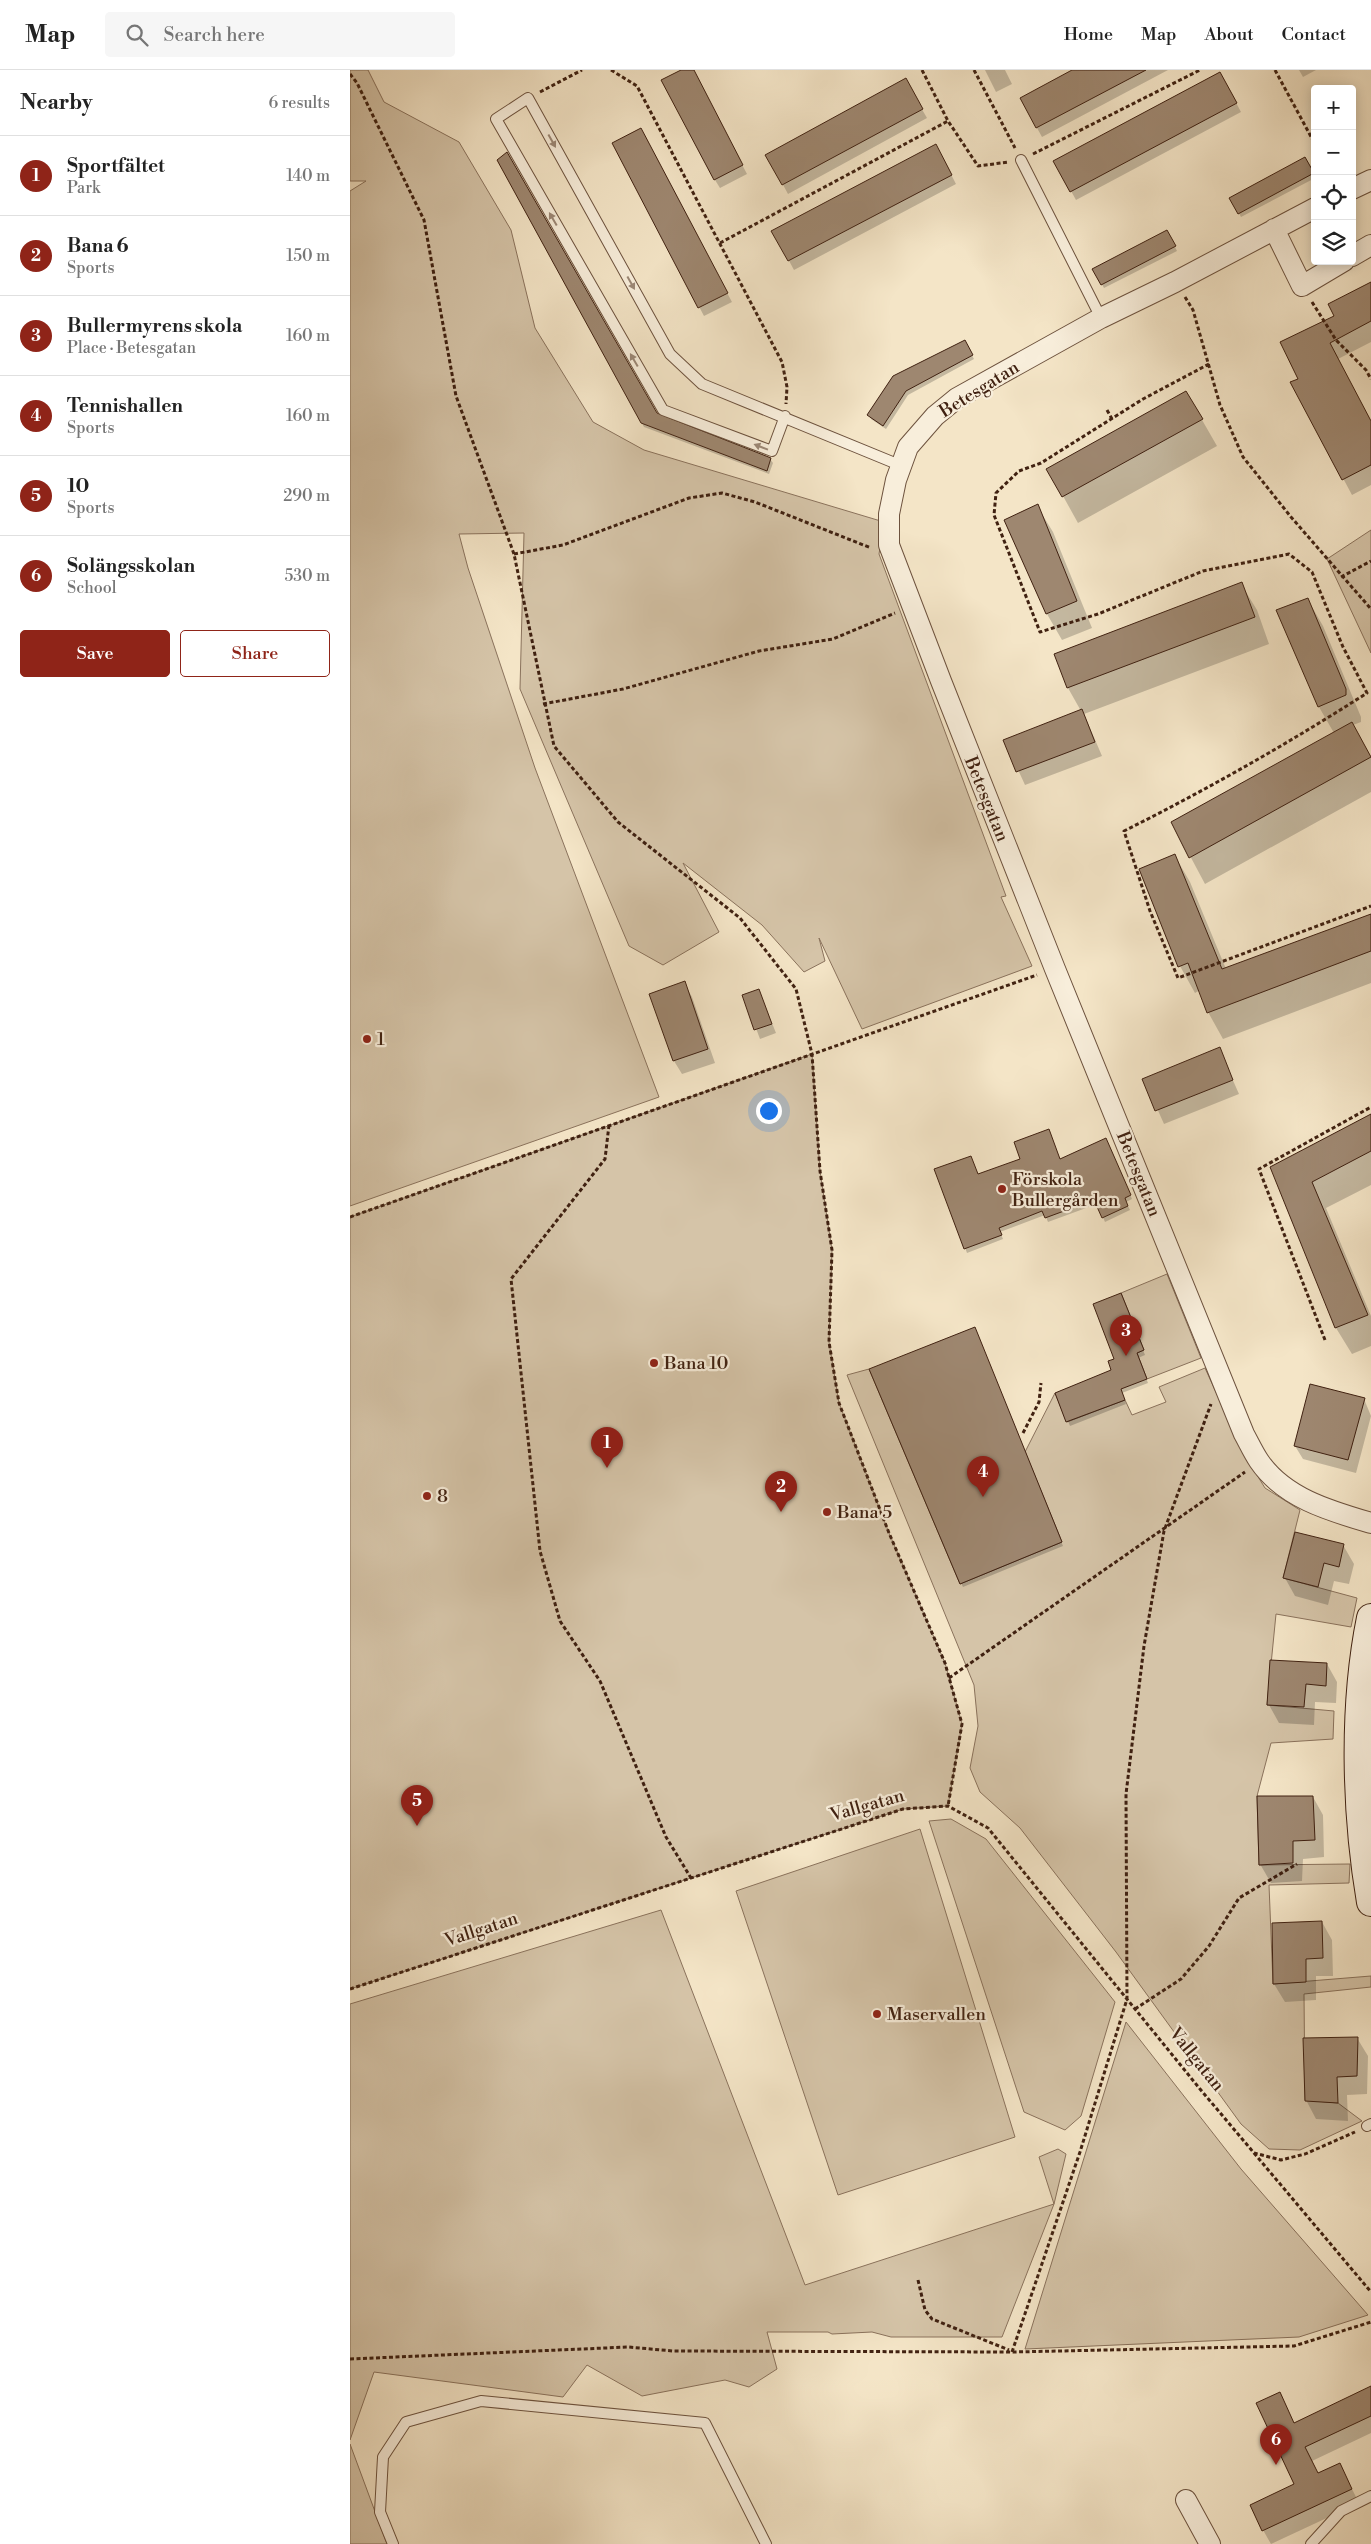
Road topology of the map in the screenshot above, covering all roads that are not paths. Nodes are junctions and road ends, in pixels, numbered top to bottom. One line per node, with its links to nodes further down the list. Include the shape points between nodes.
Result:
1 (1021, 160): 9 (lane)
2 (1371, 180): 3 (street)
3 (1356, 187)
4 (1311, 210): 5 (street, Betesgatan)
5 (1274, 229): 8 (street, via 1302,286); 9 (street, Betesgatan)
6 (1371, 245): 7 (street)
7 (1356, 254)
8 (1337, 265)
9 (1101, 318): 11 (street, Betesgatan, via 957,398 935,416 908,447)
10 (785, 416): 10 (lane, one-way to 10, via 772,451 663,410 496,119 528,98 670,354 702,384); 11 (lane)
11 (902, 466): 12 (street, Betesgatan, via 889,514 889,545 1054,969 1063,1005 1244,1434 1259,1462 1279,1483 1318,1506)
12 (1371, 1523)
13 (1371, 1618): 14 (street, via 1363,1657 1358,1757 1364,1864)
14 (1371, 1902)
15 (1371, 2496): 20 (lane, via 1341,2511)
16 (1186, 2500): 19 (street)
17 (392, 2544): 18 (lane, via 380,2512 383,2457 406,2422 481,2401 705,2423)
18 (766, 2544)
19 (1210, 2544)
20 (1311, 2544)

